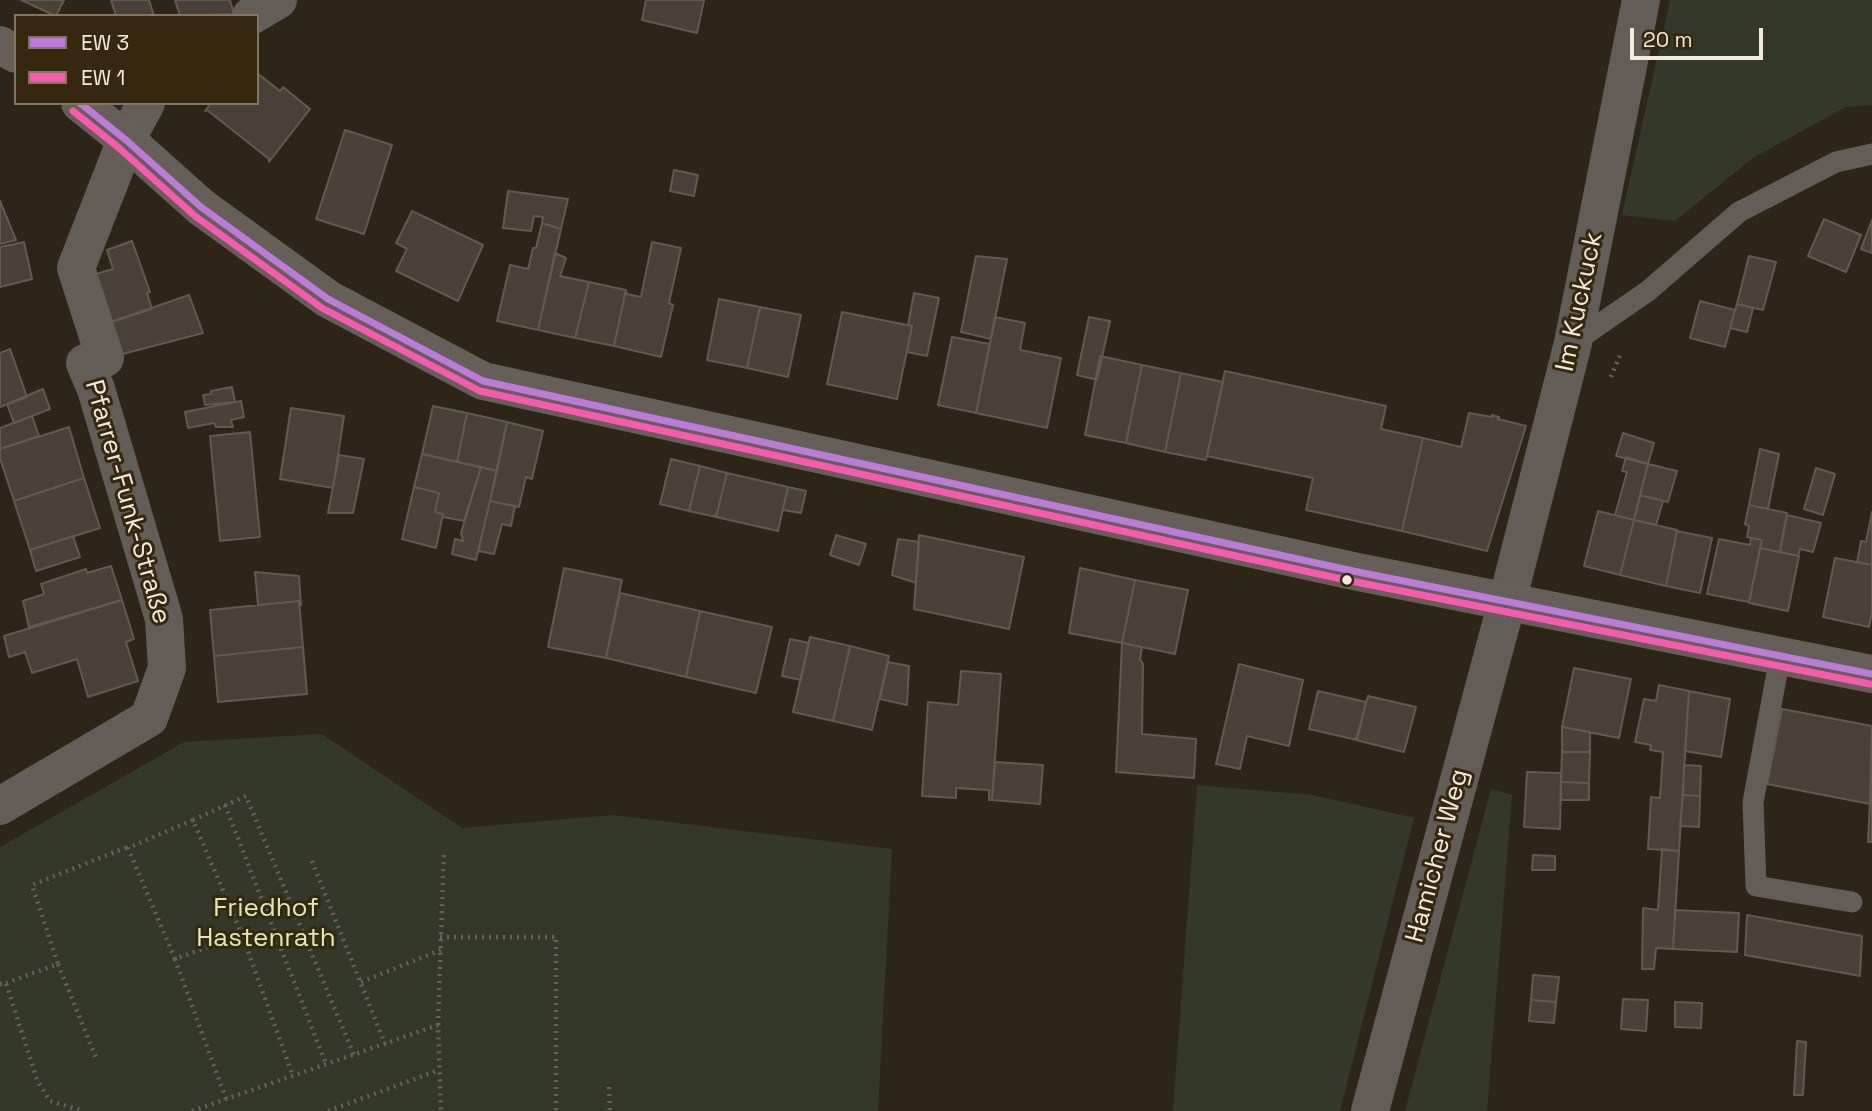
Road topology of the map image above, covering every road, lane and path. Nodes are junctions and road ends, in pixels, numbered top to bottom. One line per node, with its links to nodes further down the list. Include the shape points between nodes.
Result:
1 (278, 0): 3 (street)
2 (1641, 0): 8 (street, Im Kuckuck)
3 (254, 14)
4 (82, 105): 6 (main road)
5 (145, 105): 6 (street)
6 (126, 140): 9 (main road, via 201,207 328,299 483,381); 13 (street, Pfarrer-Funk-Straße, via 76,268 105,358 85,363 164,619 167,668 149,718)
7 (1872, 155): 8 (lane, via 1836,162 1739,212 1648,291)
8 (1573, 343): 9 (street, Im Kuckuck)
9 (1507, 602): 10 (main road); 41 (street, Hamicher Weg)
10 (1780, 657): 11 (main road); 18 (lane, via 1753,802 1756,886)
11 (1872, 674)
12 (225, 805): 14 (path); 28 (path, via 246,796); 30 (path)
13 (0, 806)
14 (193, 820): 15 (path); 19 (path)
15 (132, 846): 22 (path, via 128,848); 23 (path, via 32,885)
16 (444, 850): 20 (path)
17 (312, 861): 24 (path)
18 (1852, 901)
19 (242, 934): 22 (path); 32 (path)
20 (440, 937): 21 (path); 39 (path, via 556,937)
21 (440, 950): 24 (path); 26 (path)
22 (175, 959): 34 (path)
23 (58, 964): 25 (path); 29 (path)
24 (361, 982): 27 (path)
25 (3, 984): 35 (path, via 37,1080 50,1101)
26 (438, 1025): 27 (path); 31 (path)
27 (385, 1044): 28 (path)
28 (354, 1055): 30 (path)
29 (96, 1058)
30 (326, 1064): 32 (path)
31 (439, 1070): 37 (path); 38 (path)
32 (293, 1076): 34 (path)
33 (609, 1087): 40 (path)
34 (226, 1099): 36 (path)
35 (84, 1111)
36 (192, 1111)
37 (328, 1111)
38 (442, 1111)
39 (556, 1111)
40 (610, 1111)
41 (1370, 1111)

